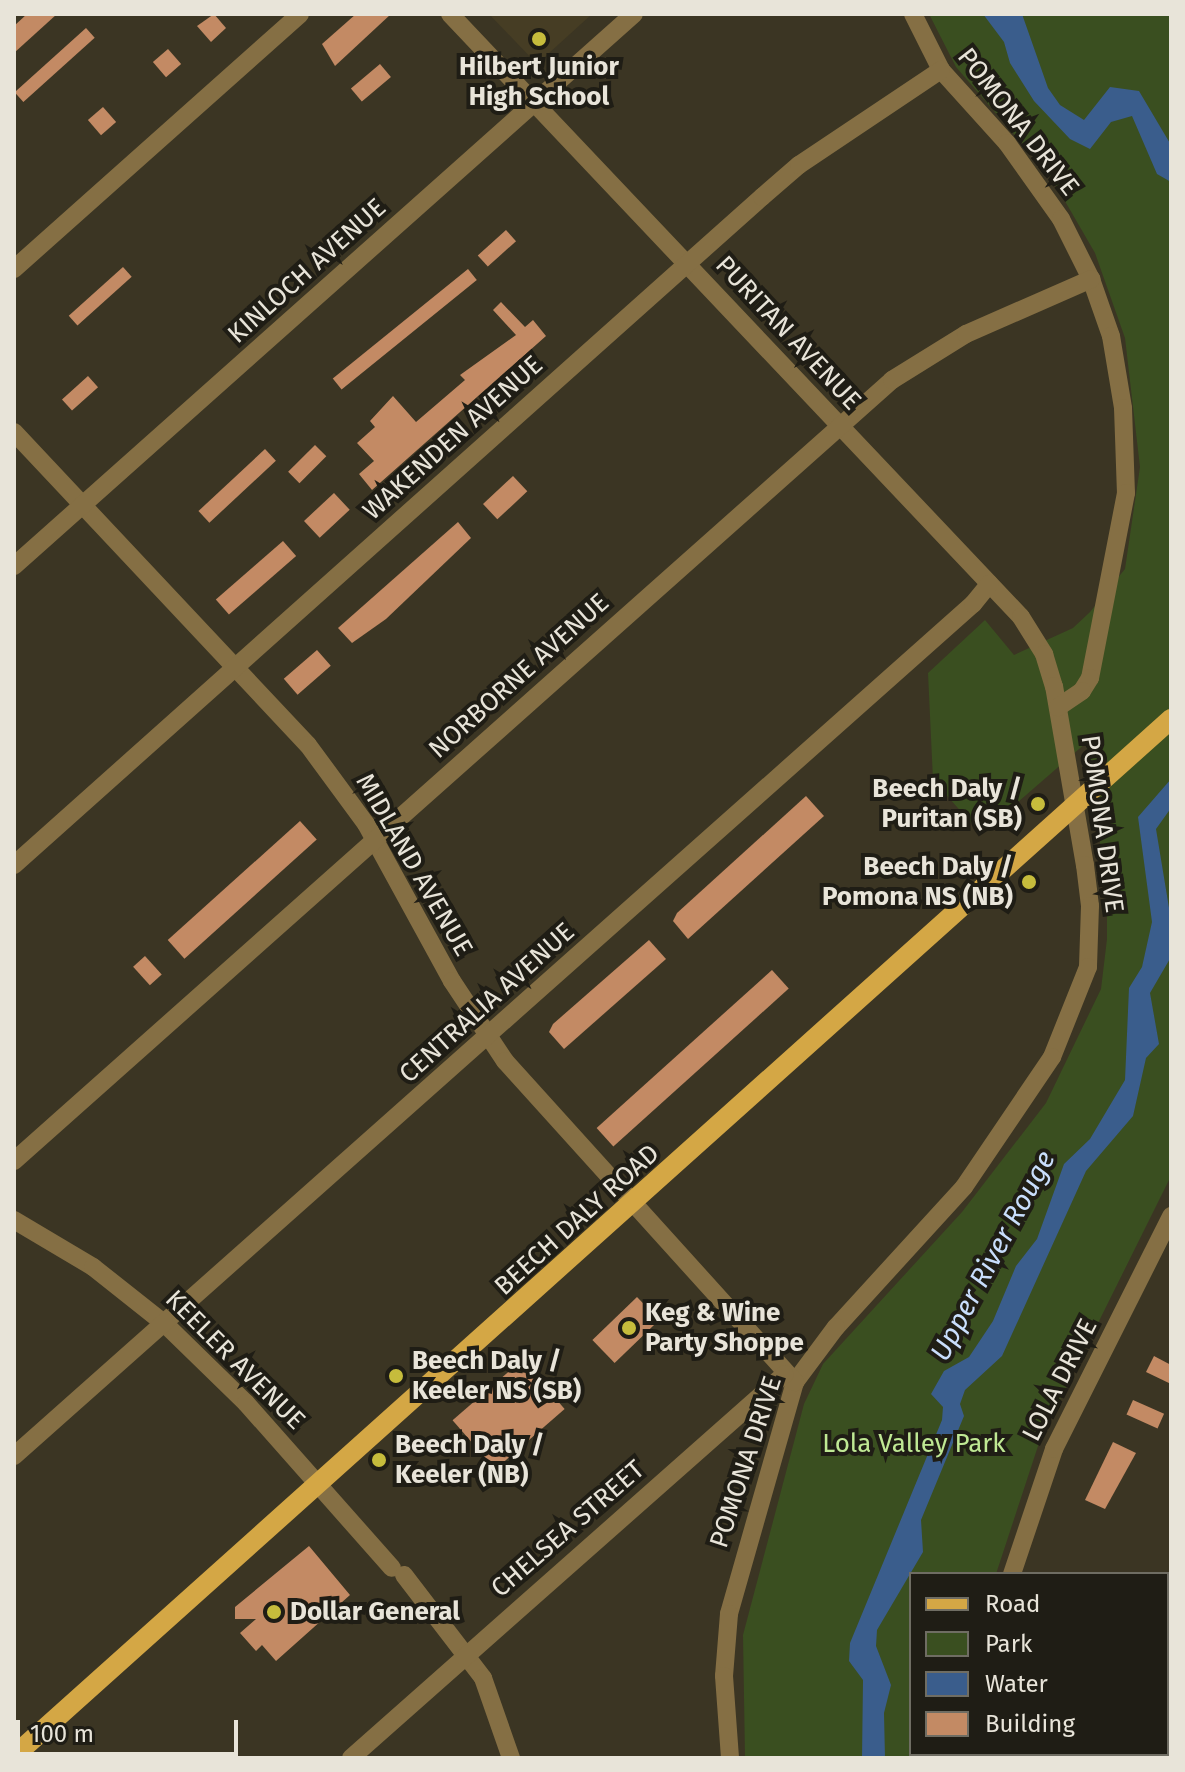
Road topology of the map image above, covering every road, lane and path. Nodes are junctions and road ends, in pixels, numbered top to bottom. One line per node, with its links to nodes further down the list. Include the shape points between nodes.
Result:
1 (300, 14): 8 (street)
2 (450, 14): 6 (street, PURITAN AVENUE)
3 (634, 14): 6 (street, KINLOCH AVENUE)
4 (913, 14): 5 (street, POMONA DRIVE)
5 (941, 70): 7 (street, WAKENDEN AVENUE, via 799,165); 9 (street, POMONA DRIVE, via 1043,190)
6 (534, 103): 7 (street, PURITAN AVENUE); 12 (street, KINLOCH AVENUE)
7 (687, 264): 10 (street, PURITAN AVENUE); 15 (street, WAKENDEN AVENUE)
8 (14, 269)
9 (1091, 279): 10 (street, NORBORNE AVENUE, via 934,352); 16 (street, POMONA DRIVE, via 1119,380 1126,493 1090,678 1082,691)
10 (840, 426): 14 (street, PURITAN AVENUE); 19 (street, NORBORNE AVENUE)
11 (14, 432): 12 (street, MIDLAND AVENUE)
12 (83, 504): 13 (street, KINLOCH AVENUE); 15 (street, MIDLAND AVENUE)
13 (14, 566)
14 (989, 584): 16 (street, PURITAN AVENUE, via 1037,640); 21 (street, CENTRALIA AVENUE, via 973,604)
15 (238, 665): 19 (street, MIDLAND AVENUE, via 308,745); 20 (street, WAKENDEN AVENUE)
16 (1058, 707): 18 (street, POMONA DRIVE)
17 (1171, 719): 18 (main road, BEECH DALY ROAD)
18 (1074, 805): 23 (main road, BEECH DALY ROAD); 27 (street, POMONA DRIVE, via 1091,946 1069,1024 1019,1113 964,1187)
19 (374, 840): 21 (street, MIDLAND AVENUE); 22 (street, NORBORNE AVENUE)
20 (14, 865)
21 (488, 1036): 23 (street, MIDLAND AVENUE, via 526,1088); 26 (street, CENTRALIA AVENUE)
22 (14, 1161)
23 (632, 1207): 27 (street, MIDLAND AVENUE); 29 (main road, BEECH DALY ROAD)
24 (1171, 1216): 30 (street, LOLA DRIVE, via 1054,1449)
25 (14, 1220): 26 (street, KEELER AVENUE, via 93,1267)
26 (165, 1324): 28 (street, CENTRALIA AVENUE); 29 (street, KEELER AVENUE)
27 (790, 1378): 31 (street, CHELSEA STREET); 35 (street, POMONA DRIVE, via 729,1614 724,1676)
28 (14, 1456)
29 (319, 1485): 31 (street, KEELER AVENUE); 32 (main road, BEECH DALY ROAD)
30 (1013, 1572)
31 (467, 1652): 33 (street, CHELSEA STREET); 34 (street, KEELER AVENUE, via 492,1696)
32 (14, 1756)
33 (351, 1758)
34 (511, 1758)
35 (730, 1758)

